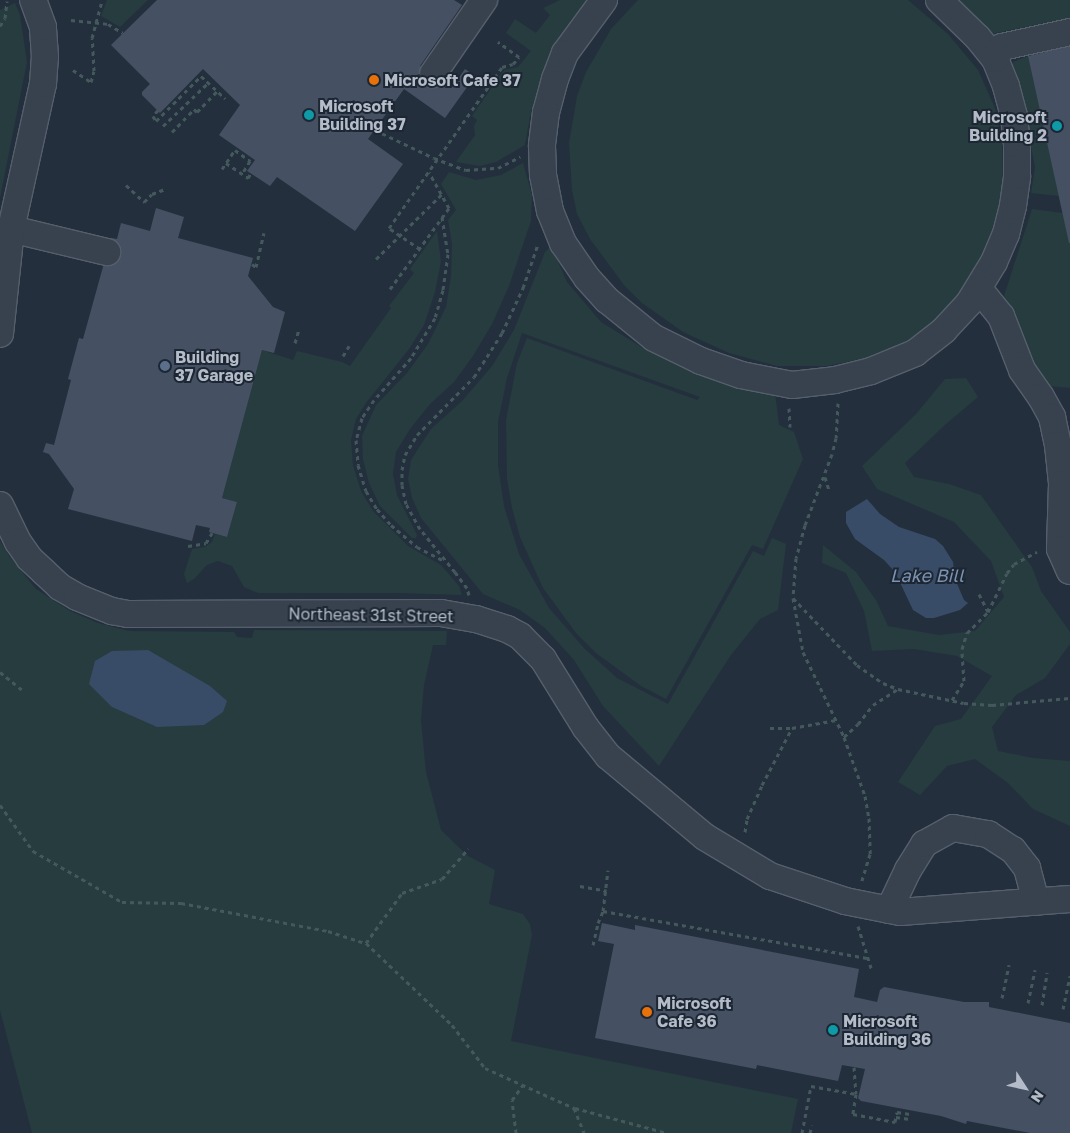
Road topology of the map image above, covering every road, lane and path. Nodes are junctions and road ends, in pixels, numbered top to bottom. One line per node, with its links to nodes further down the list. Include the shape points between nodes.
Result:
1 (33, 0): 37 (street, via 43,27 43,84)
2 (102, 0): 8 (path)
3 (484, 0): 15 (street)
4 (604, 0): 25 (street, via 565,53 554,79)
5 (939, 0): 13 (street)
6 (7, 1): 9 (path, via 5,18)
7 (71, 20): 8 (path)
8 (95, 22): 10 (path, via 114,26); 14 (path, via 91,82)
9 (0, 26)
10 (123, 32)
11 (1070, 32): 13 (street, via 1002,47)
12 (498, 42): 26 (path, via 519,57 514,64 502,67)
13 (995, 59): 44 (street, via 1014,116 1018,145 1017,176 1006,234)
14 (73, 70)
15 (433, 74)
16 (208, 83): 17 (path); 19 (path); 21 (path, via 200,76 156,121 152,116)
17 (217, 91): 18 (path); 20 (path, via 197,112)
18 (225, 98)
19 (189, 103): 20 (path); 22 (path)
20 (194, 109): 24 (path)
21 (158, 110)
22 (163, 126)
23 (375, 130): 26 (path)
24 (172, 132)
25 (542, 146): 26 (path, via 498,168 483,170 466,170); 36 (street, via 542,174)
26 (437, 159): 29 (path)
27 (226, 163): 28 (path); 31 (path); 31 (path, via 235,150 248,157 250,161)
28 (222, 169)
29 (428, 172): 34 (path); 39 (path, via 389,228)
30 (251, 173): 31 (path, via 248,178)
31 (242, 174)
32 (126, 185): 33 (path, via 144,202)
33 (165, 188)
34 (442, 194): 35 (path, via 449,208); 39 (path)
35 (442, 218): 40 (path); 58 (path, via 448,254 435,318 411,358 362,418 356,440 358,465 366,491 377,509 412,542)
36 (554, 224): 51 (street, via 587,278 618,310 654,338 741,375 792,385); 58 (path, via 548,225 540,237 514,310 486,359 474,377 417,435 405,455 402,485 406,504 420,529)
37 (11, 228): 41 (street); 47 (street)
38 (264, 233): 43 (path, via 256,267)
39 (400, 235): 40 (path); 42 (path)
40 (420, 249): 45 (path)
41 (107, 252)
42 (376, 259)
43 (252, 264)
44 (979, 288): 51 (street, via 957,317 915,353 871,371); 57 (street, via 1002,316 1022,370 1052,417 1062,484)
45 (390, 290)
46 (299, 329): 48 (path)
47 (0, 334)
48 (294, 343)
49 (349, 346): 50 (path)
50 (343, 356)
51 (835, 380): 52 (path, via 839,409 836,438)
52 (825, 478): 53 (path); 60 (path, via 805,525 796,558)
53 (829, 490)
54 (0, 505): 81 (street, Northeast 31st Street, via 29,558 60,587 95,606 128,614 441,613 507,629 520,636 543,659 586,728 608,756 705,838 770,876 810,880 845,901)
55 (212, 533): 56 (path, via 206,543)
56 (188, 546)
57 (1065, 560): 62 (path, via 1036,552 1014,564)
58 (446, 562): 61 (path, via 467,588)
59 (979, 594): 62 (path)
60 (793, 598): 64 (path, via 857,664); 68 (path, via 803,652)
61 (471, 602)
62 (988, 612): 67 (path, via 964,640 964,681)
63 (0, 672): 65 (path)
64 (898, 689): 67 (path); 71 (path, via 873,705)
65 (22, 690)
66 (1070, 698): 67 (path, via 1013,704)
67 (952, 700)
68 (836, 720): 70 (path); 71 (path)
69 (770, 728): 70 (path)
70 (792, 728): 73 (path, via 762,785 747,819)
71 (844, 737): 76 (path, via 865,796 869,818 870,854)
72 (0, 805): 84 (path, via 33,850 122,902 182,904 328,932)
73 (745, 832)
74 (468, 849): 84 (path, via 442,879 402,893)
75 (608, 870): 78 (path)
76 (861, 884)
77 (580, 886): 78 (path)
78 (607, 892): 82 (path)
79 (1070, 899): 80 (street, Northeast 31st Street)
80 (1036, 902): 81 (street, Northeast 31st Street, via 938,911); 81 (street, via 1027,868 1013,850 988,834 953,828 924,844)
81 (889, 910)
82 (603, 912): 85 (path); 86 (path)
83 (857, 922): 86 (path)
84 (366, 943): 97 (path, via 452,1025 485,1068)
85 (593, 945)
86 (868, 958): 89 (path)
87 (1009, 965): 92 (path)
88 (1035, 970): 93 (path)
89 (872, 971)
90 (1047, 972): 94 (path)
91 (1070, 976): 95 (path)
92 (1002, 998)
93 (1028, 1003)
94 (1042, 1005)
95 (1064, 1009)
96 (854, 1067): 98 (path)
97 (523, 1085): 99 (path); 104 (path, via 512,1100)
98 (856, 1094): 101 (path, via 853,1114 895,1122); 107 (path, via 811,1086)
99 (574, 1108): 105 (path); 106 (path)
100 (910, 1114): 101 (path, via 897,1112)
101 (896, 1117): 102 (path)
102 (910, 1119)
103 (812, 1125): 108 (path)
104 (516, 1133)
105 (584, 1133)
106 (667, 1133)
107 (802, 1133)
108 (810, 1133)

